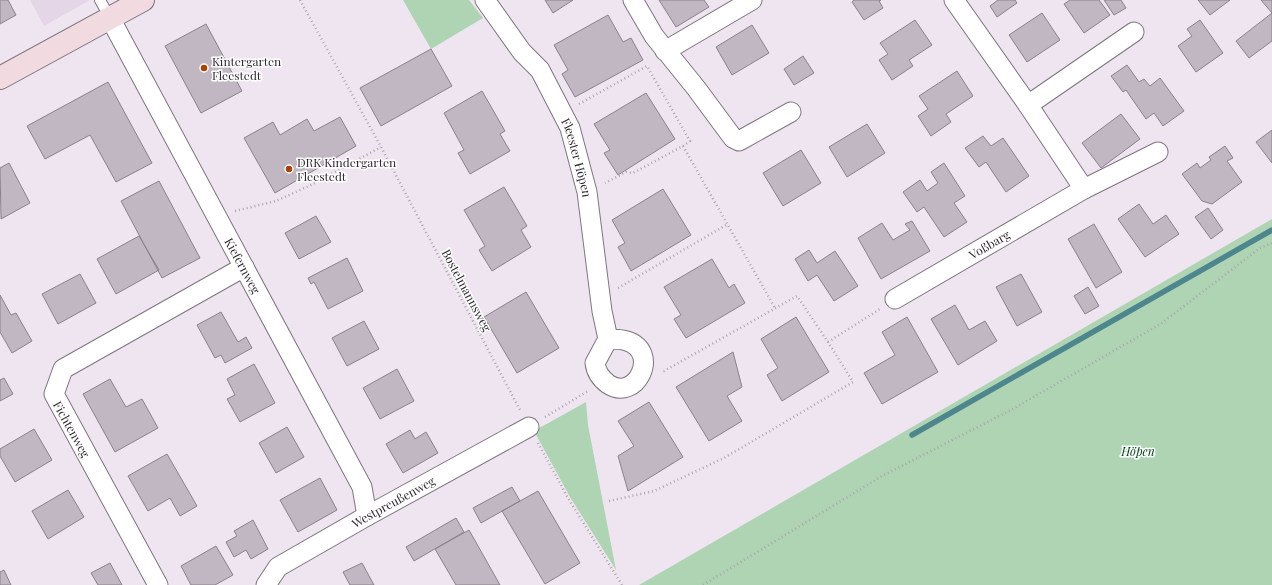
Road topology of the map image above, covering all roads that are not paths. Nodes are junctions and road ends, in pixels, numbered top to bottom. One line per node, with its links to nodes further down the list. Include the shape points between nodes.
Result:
1 (143, 0): 6 (street)
2 (633, 0): 8 (street)
3 (752, 0): 8 (street)
4 (954, 0): 10 (street)
5 (488, 4): 16 (street, Fleester Höpen, via 522,52 540,70 563,113 574,141 587,192)
6 (105, 9): 9 (street); 14 (street, Kiefernweg)
7 (1134, 32): 10 (street)
8 (665, 51): 11 (street, via 733,138 739,141)
9 (0, 78)
10 (1028, 104): 13 (street)
11 (791, 112)
12 (1158, 152): 13 (street, Voßbarg)
13 (1084, 189): 15 (street, Voßbarg)
14 (244, 267): 18 (street, Kiefernweg, via 362,487); 19 (street, Fichtenweg, via 63,369 54,394)
15 (895, 299)
16 (608, 339): 16 (street, via 595,363 598,374 611,386 619,387 634,383 644,365 640,352 635,345 627,341)
17 (529, 427): 18 (street, Westpreußenweg)
18 (367, 516): 20 (street, Westpreußenweg, via 278,567)
19 (158, 585)
20 (266, 585)

